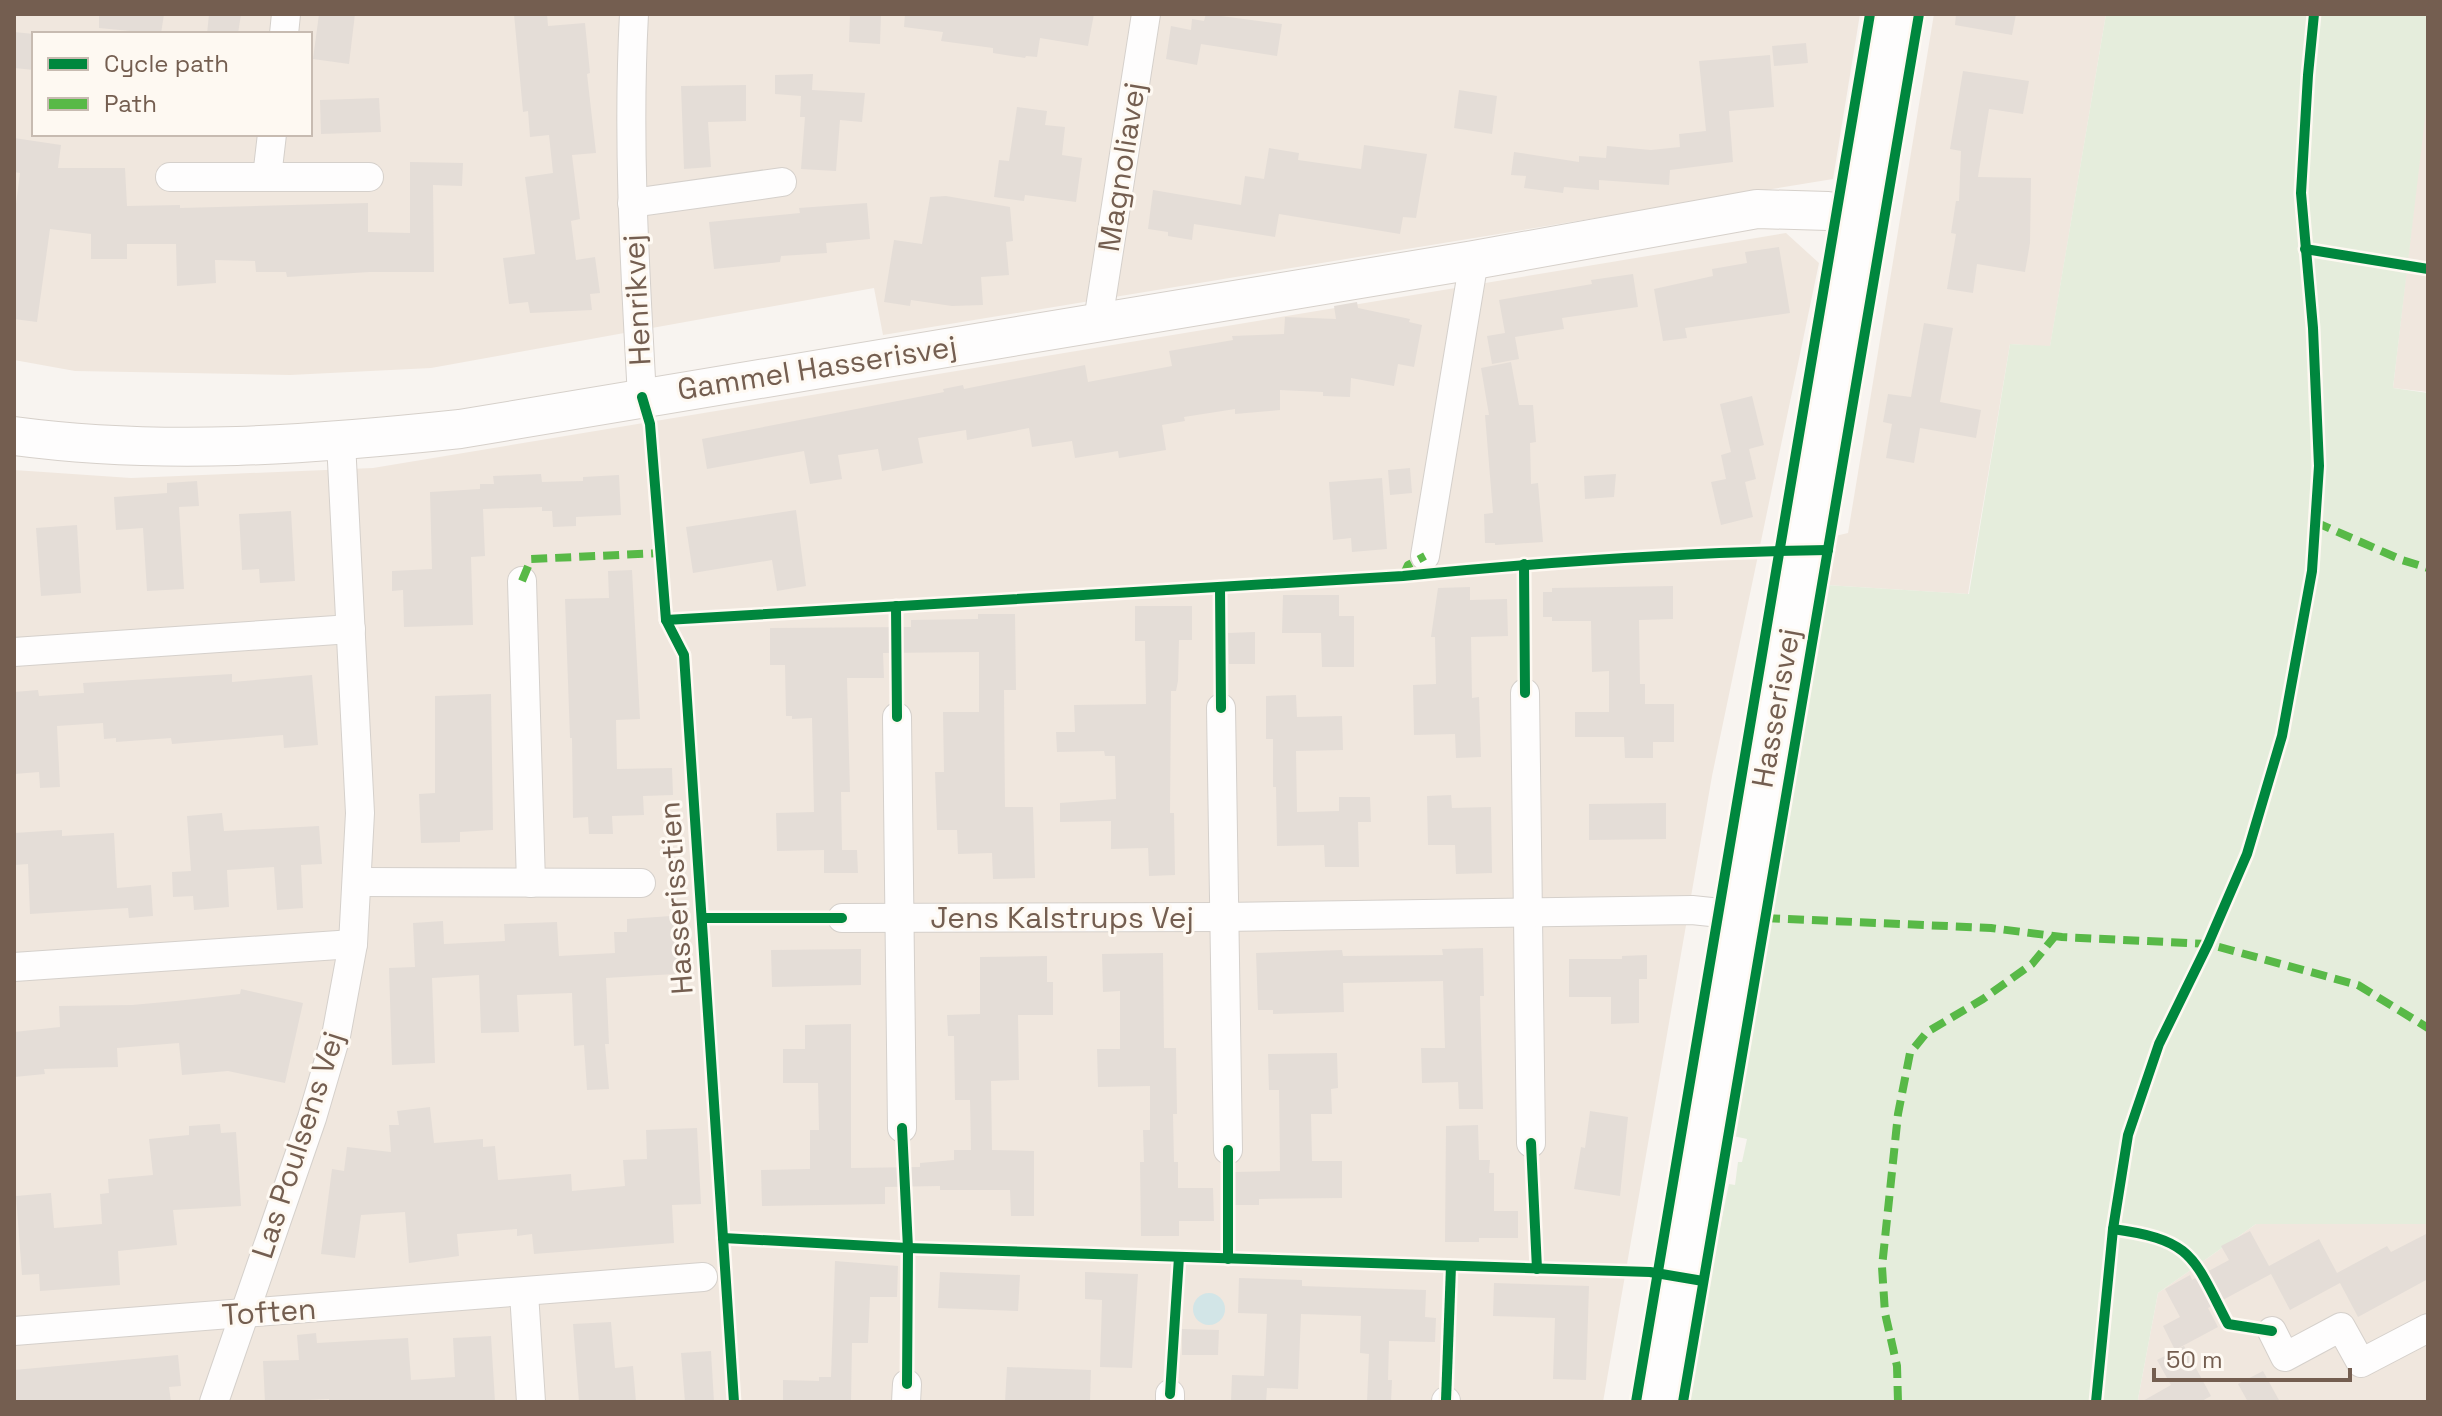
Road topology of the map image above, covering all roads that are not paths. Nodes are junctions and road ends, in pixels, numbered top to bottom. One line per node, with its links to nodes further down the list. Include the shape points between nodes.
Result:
1 (634, 14): 9 (street, Henrikvej)
2 (1146, 14): 12 (street, Magnoliavej)
3 (1894, 14): 10 (street, Hasserisvej)
4 (272, 136): 6 (street)
5 (170, 177): 6 (street)
6 (267, 177): 7 (street)
7 (369, 177)
8 (782, 182): 9 (street, Henrikvej)
9 (632, 203): 13 (street, Henrikvej)
10 (1859, 215): 11 (street, Gammel Hasserisvej, via 1757,209); 27 (street, Hasserisvej)
11 (1474, 260): 12 (street, Gammel Hasserisvej); 16 (street)
12 (1098, 321): 13 (street, Gammel Hasserisvej)
13 (642, 397): 15 (street, Gammel Hasserisvej, via 460,429)
14 (14, 436): 15 (street, Gammel Hasserisvej, via 191,449)
15 (341, 442): 18 (street, Las Poulsens Vej)
16 (1425, 556)
17 (522, 581): 24 (street)
18 (351, 629): 19 (street); 23 (street, Las Poulsens Vej)
19 (14, 652)
20 (1525, 693): 26 (street)
21 (1221, 708): 28 (street, Jens Kalstrups Vej)
22 (897, 717): 30 (street, Jens Kalstrups Vej)
23 (359, 882): 24 (street); 31 (street, Las Poulsens Vej)
24 (531, 883): 25 (street)
25 (641, 883)
26 (1527, 912): 27 (street, Jens Kalstrups Vej, via 1692,910); 28 (street, Jens Kalstrups Vej); 34 (street)
27 (1740, 915): 44 (street, Hasserisvej)
28 (1224, 917): 30 (street, Jens Kalstrups Vej); 35 (street, Jens Kalstrups Vej)
29 (842, 918): 30 (street, Jens Kalstrups Vej)
30 (899, 918): 33 (street, Jens Kalstrups Vej)
31 (353, 944): 32 (street); 38 (street, Las Poulsens Vej, via 336,1036 312,1118)
32 (14, 967)
33 (902, 1128)
34 (1531, 1143)
35 (1228, 1150)
36 (703, 1277): 37 (street, Toften)
37 (524, 1293): 38 (street, Toften); 43 (street)
38 (244, 1313): 40 (street, Toften); 42 (street, Las Poulsens Vej)
39 (2428, 1328): 41 (street, via 2361,1363 2341,1327 2285,1357)
40 (14, 1331)
41 (2272, 1331)
42 (214, 1402)
43 (531, 1402)
44 (1659, 1402)

